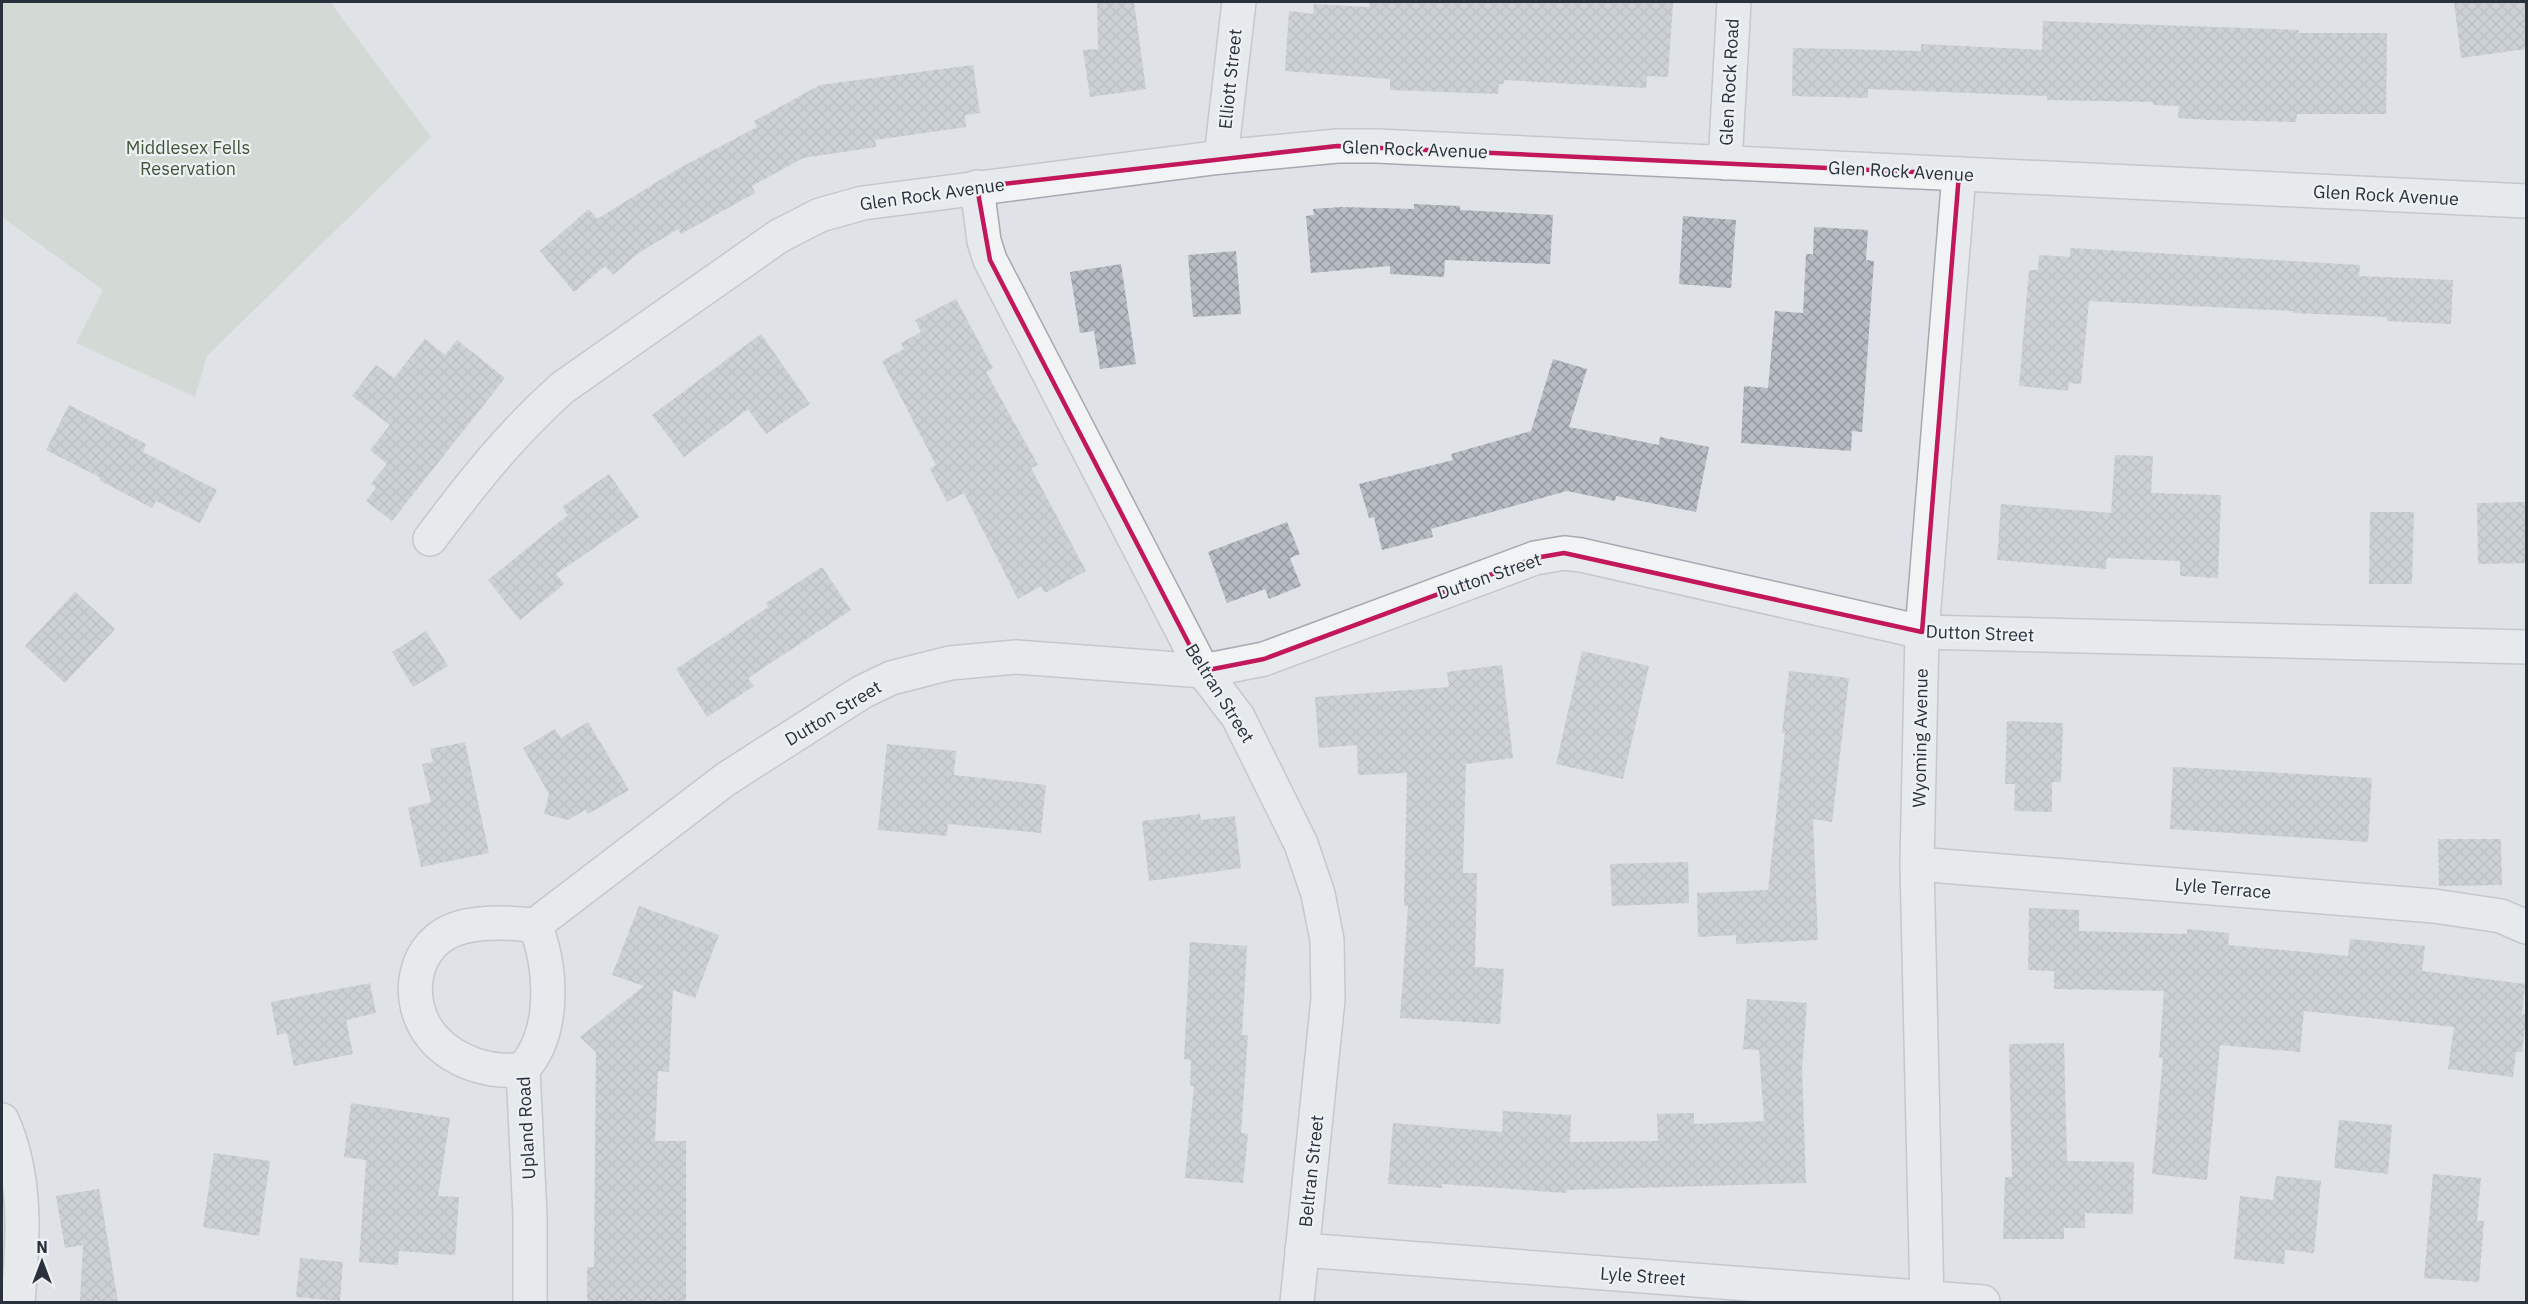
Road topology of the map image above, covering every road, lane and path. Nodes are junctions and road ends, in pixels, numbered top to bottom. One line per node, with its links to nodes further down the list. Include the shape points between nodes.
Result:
1 (1239, 2): 3 (street, Elliott Street)
2 (1734, 2): 4 (street, Glen Rock Road)
3 (1221, 157): 4 (street, Glen Rock Avenue, via 1377,146); 6 (street, Glen Rock Avenue)
4 (1725, 163): 5 (street, Glen Rock Avenue)
5 (1959, 174): 7 (street, Glen Rock Avenue); 9 (street, Wyoming Avenue)
6 (977, 187): 8 (street, Glen Rock Avenue, via 842,208 779,236 561,388 478,474); 11 (street, Beltran Street, via 990,260)
7 (2526, 201)
8 (430, 539)
9 (1922, 632): 10 (street, Dutton Street); 11 (street, Dutton Street, via 1564,553 1535,558 1264,659); 12 (street, Wyoming Avenue)
10 (2526, 647)
11 (1203, 671): 13 (street, Dutton Street, via 1016,657 950,663 891,678 862,692 726,779); 17 (street, Beltran Street, via 1238,717 1280,799 1301,844 1322,907 1328,999)
12 (1917, 864): 14 (street, Lyle Terrace, via 2434,906 2501,916); 18 (street, Wyoming Avenue)
13 (535, 925): 15 (street, Upland Road, via 548,966 548,1005 536,1048); 15 (street, via 482,924 448,933 423,955 415,984 417,1006 425,1026 449,1052 490,1069)
14 (2526, 927)
15 (523, 1069): 20 (street, Upland Road)
16 (2, 1120): 19 (street, via 16,1165 22,1204)
17 (1302, 1250): 18 (street, Lyle Street); 21 (street, Beltran Street)
18 (1927, 1300): 22 (street, Lyle Street)
19 (18, 1302)
20 (530, 1302)
21 (1297, 1302)
22 (1983, 1302)

